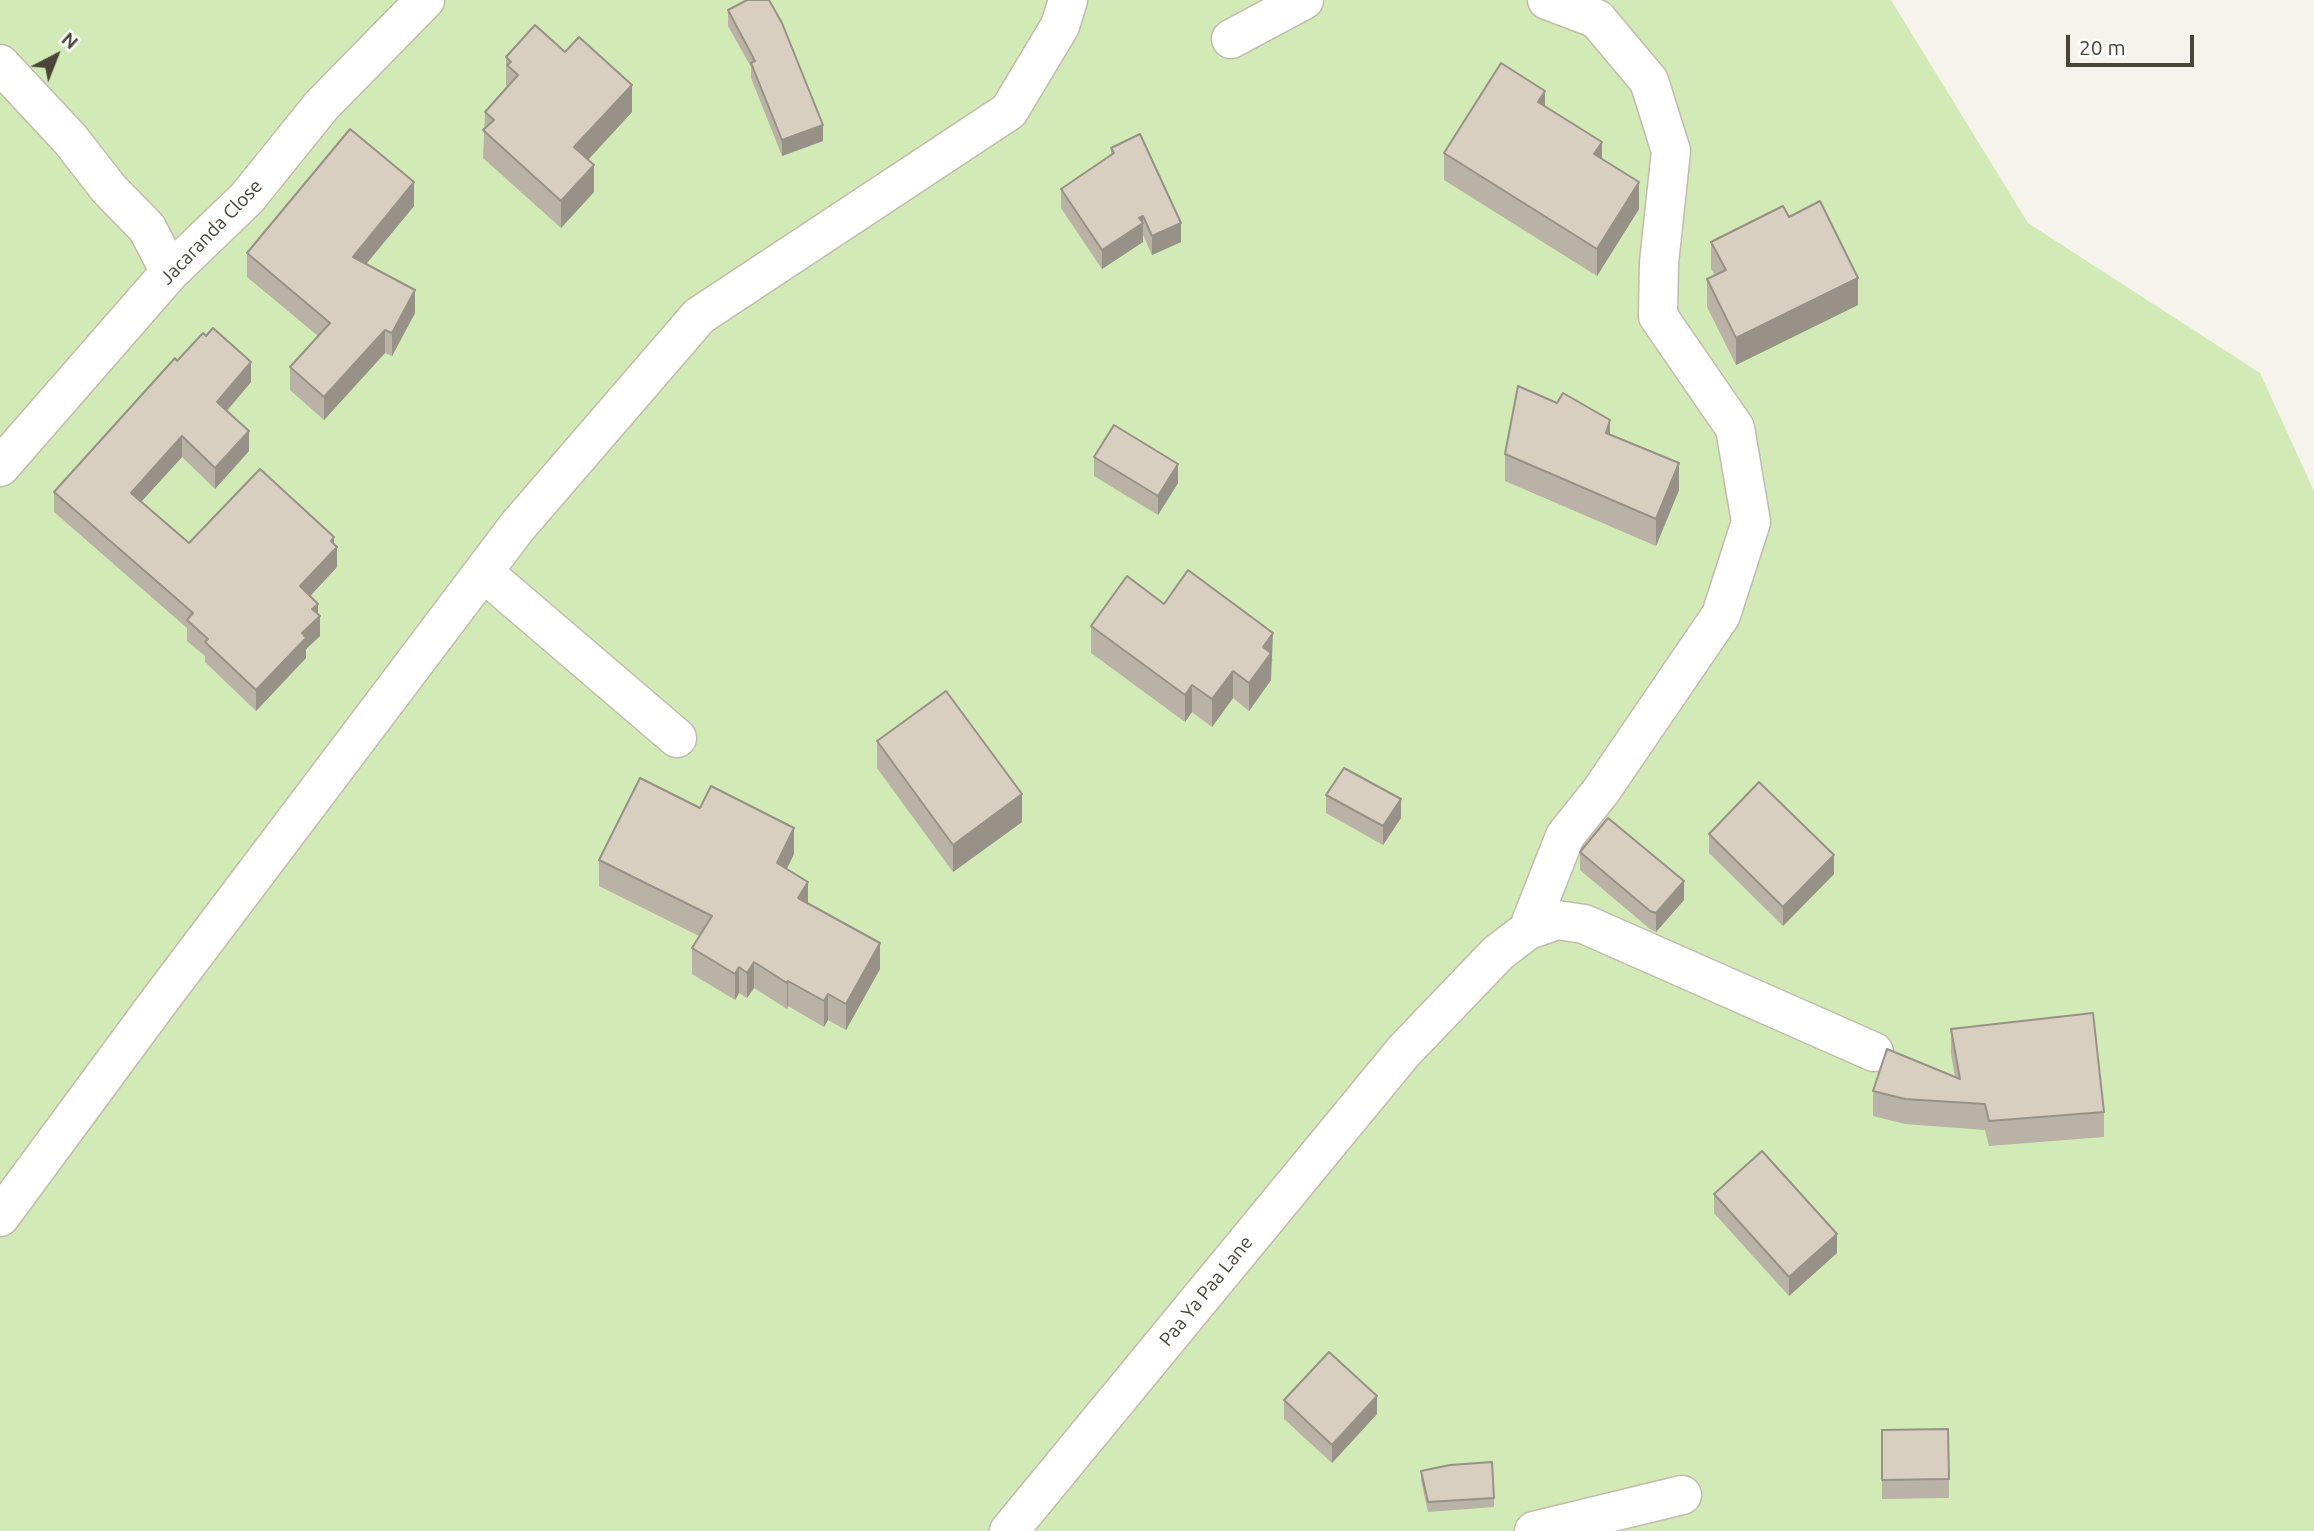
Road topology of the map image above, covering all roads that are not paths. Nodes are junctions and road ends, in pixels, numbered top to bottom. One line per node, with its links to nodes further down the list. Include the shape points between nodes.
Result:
1 (425, 0): 7 (street, Jacaranda Close, via 322,105 247,198)
2 (1068, 0): 9 (street, via 1060,26 1009,111 699,316)
3 (1304, 0): 5 (street)
4 (1547, 0): 11 (street, via 1597,19 1649,82 1671,151 1658,316 1735,428 1751,522 1721,615 1601,792 1565,836)
5 (1231, 39)
6 (0, 64): 7 (street, via 147,228)
7 (170, 272): 8 (street, Jacaranda Close)
8 (0, 467)
9 (483, 572): 10 (street); 13 (street)
10 (677, 738)
11 (1528, 930): 12 (street, via 1557,920 1584,924); 15 (street, Paa Ya Paa Lane, via 1498,953 1404,1051)
12 (1874, 1052)
13 (0, 1217)
14 (1682, 1494): 16 (street)
15 (1009, 1531)
16 (1534, 1531)

